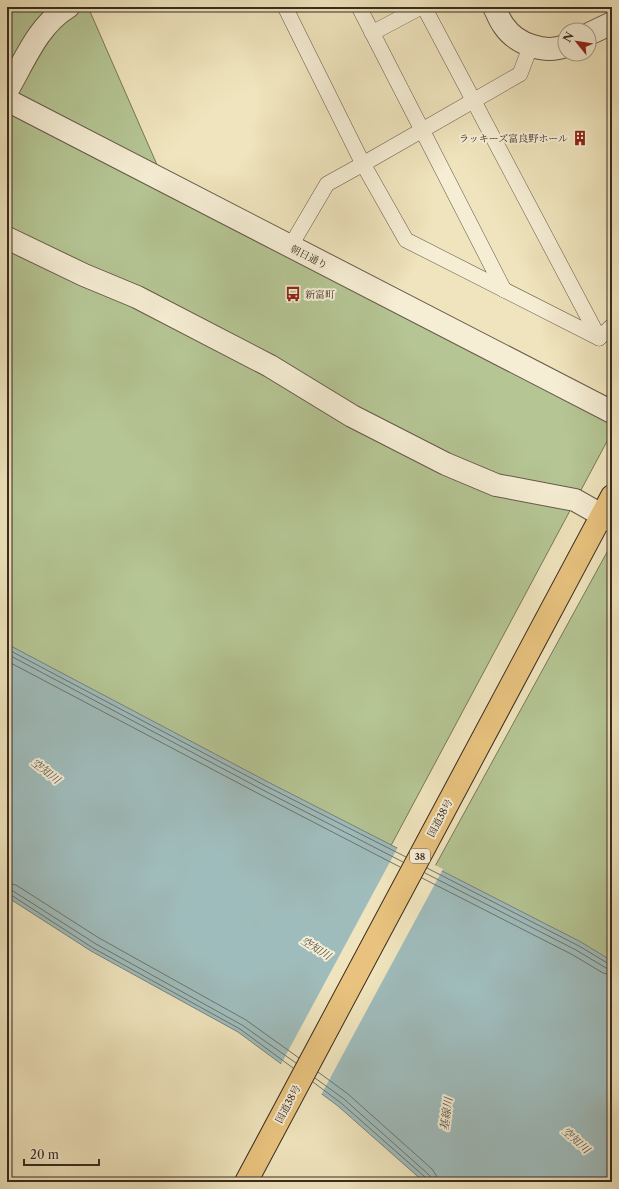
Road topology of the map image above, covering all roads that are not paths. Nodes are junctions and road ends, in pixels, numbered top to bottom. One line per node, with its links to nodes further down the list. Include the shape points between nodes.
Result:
1 (68, 7): 11 (street, via 59,12 38,36)
2 (285, 7): 15 (lane)
3 (359, 7): 8 (lane)
4 (422, 7): 8 (lane); 13 (lane)
5 (494, 7): 9 (street, via 504,27 517,40)
6 (612, 23): 7 (street)
7 (597, 30)
8 (372, 34): 14 (lane)
9 (531, 45): 10 (street, via 542,49); 13 (lane, via 520,74)
10 (557, 47)
11 (7, 90)
12 (7, 100): 17 (street, 朝日通り)
13 (473, 101): 14 (lane); 20 (lane)
14 (422, 130): 15 (lane); 18 (lane)
15 (363, 164): 17 (lane, via 327,184); 18 (lane, via 406,240)
16 (7, 238): 23 (street, via 158,308 270,366 352,416 446,464 496,486 575,500)
17 (290, 247): 21 (street, 朝日通り)
18 (504, 290): 20 (lane)
19 (612, 326): 20 (lane)
20 (599, 338)
21 (612, 412)
22 (612, 496): 23 (highway, 国道38号 / 38)
23 (602, 522): 24 (highway, 国道38号 / 38)
24 (246, 1182)

